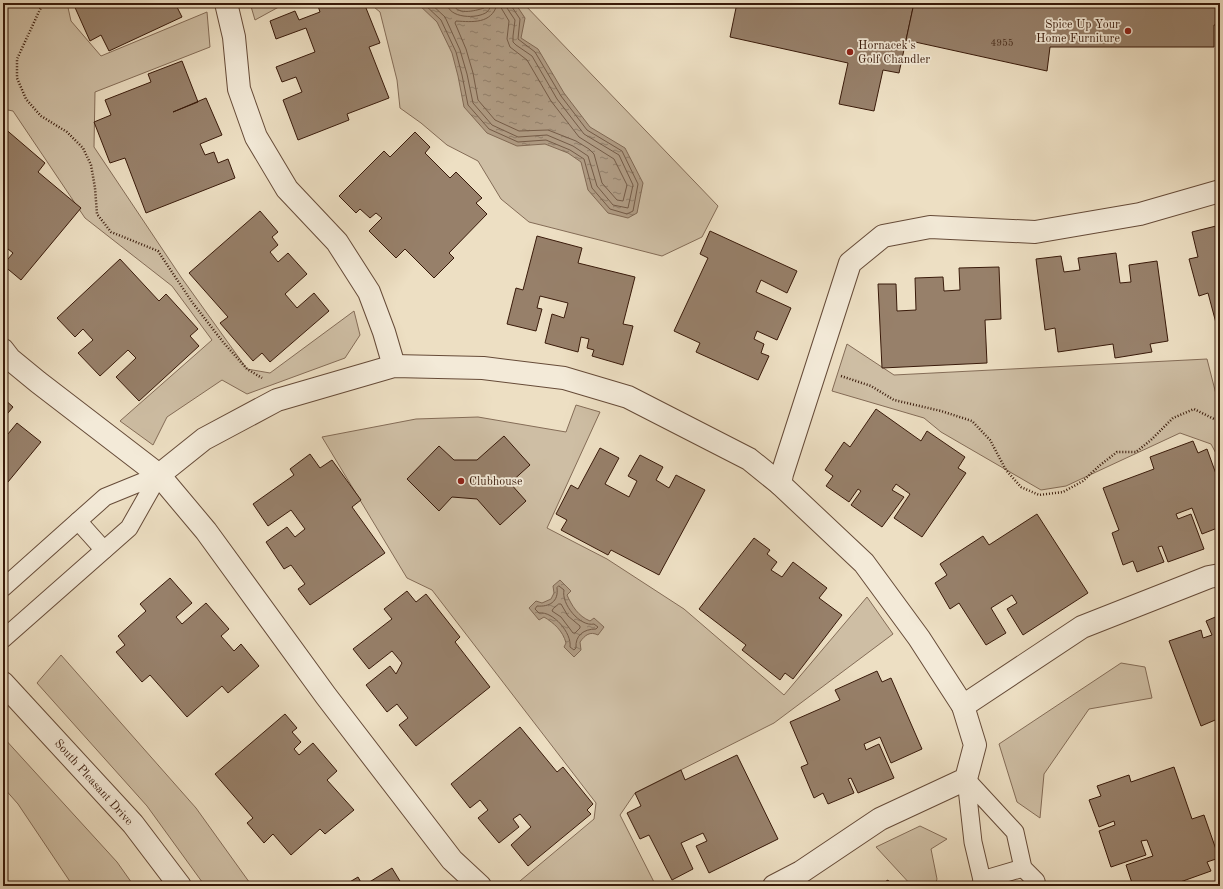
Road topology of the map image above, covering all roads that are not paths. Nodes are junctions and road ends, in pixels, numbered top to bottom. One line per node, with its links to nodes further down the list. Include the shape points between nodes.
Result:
1 (226, 3): 4 (street, via 234,37 239,89 256,137 287,189 336,242 369,292)
2 (1220, 191): 6 (street, via 1140,214 1035,232 930,228 883,236 850,263)
3 (3, 350): 5 (street, via 38,382)
4 (394, 366): 5 (street, via 277,400 204,440); 6 (street, via 483,368 564,378 628,397 748,459)
5 (160, 475): 7 (lane, via 105,497); 8 (lane, via 129,528); 18 (street, via 206,531 326,696 452,860)
6 (780, 484): 13 (street, via 864,563 919,638)
7 (78, 521): 8 (lane); 10 (lane)
8 (104, 550): 11 (lane)
9 (1220, 575): 13 (street, via 1209,577 1082,627)
10 (3, 588)
11 (3, 639)
12 (3, 683): 17 (street, South Pleasant Drive, via 133,824)
13 (963, 706): 14 (street, via 975,745)
14 (966, 779): 15 (lane, via 1015,832); 16 (lane, via 973,842); 19 (street, via 880,819 801,872)
15 (1023, 868): 16 (lane); 20 (lane, via 1036,881)
16 (981, 883)
17 (180, 886)
18 (480, 886)
19 (774, 886)
20 (1037, 886)

